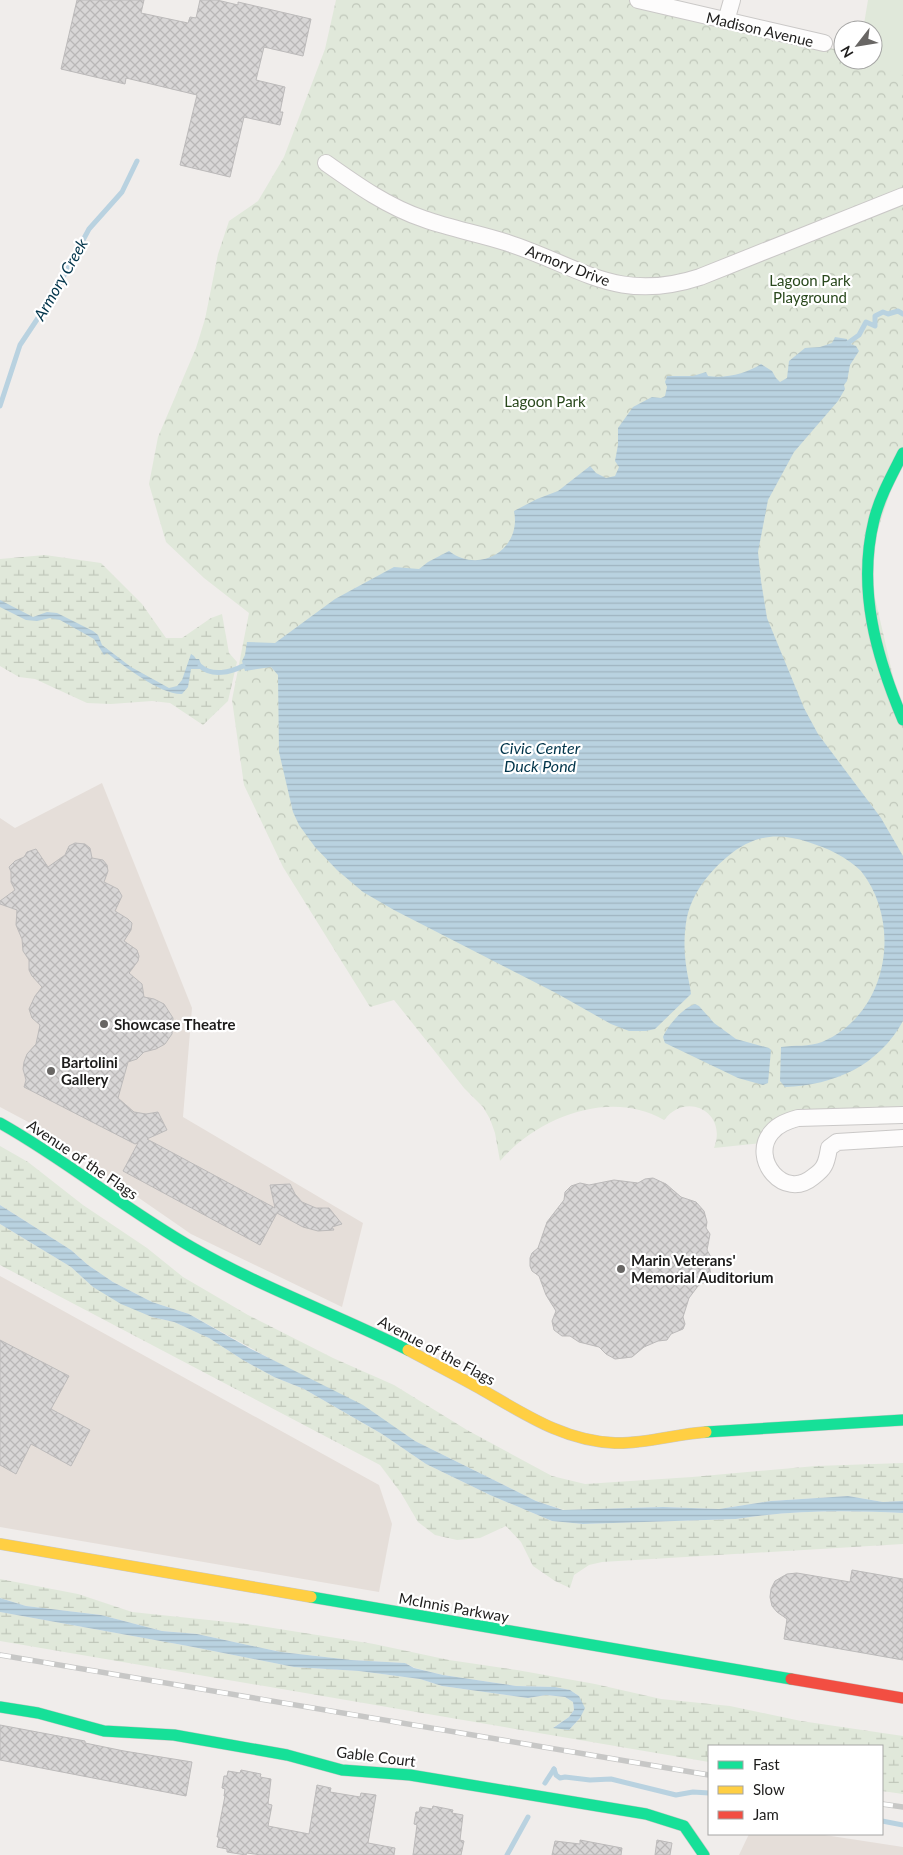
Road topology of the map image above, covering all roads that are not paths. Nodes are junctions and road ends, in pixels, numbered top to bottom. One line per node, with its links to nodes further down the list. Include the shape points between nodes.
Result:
1 (638, 0): 3 (street, Madison Avenue)
2 (732, 0): 3 (street)
3 (726, 21): 4 (street, Madison Avenue)
4 (824, 43)
5 (326, 163): 6 (street, Armory Drive, via 375,196 410,214 508,242 589,276 640,287 670,285 700,276)
6 (903, 196)
7 (903, 453): 8 (street, via 887,482 873,522 866,584 877,651)
8 (903, 720)
9 (903, 1116): 11 (street, via 798,1118 783,1123 768,1138 767,1163 778,1180 798,1184 824,1168 829,1148 837,1142)
10 (0, 1123): 12 (street, Avenue of the Flags, via 196,1250 391,1342 557,1432 587,1440 634,1443 706,1432)
11 (903, 1138)
12 (903, 1420)
13 (0, 1544): 14 (street, McInnis Parkway)
14 (903, 1698)
15 (0, 1707): 16 (street, Gable Court, via 38,1713 104,1731 174,1735 287,1754 342,1770 410,1775 646,1814 684,1826)
16 (704, 1855)

